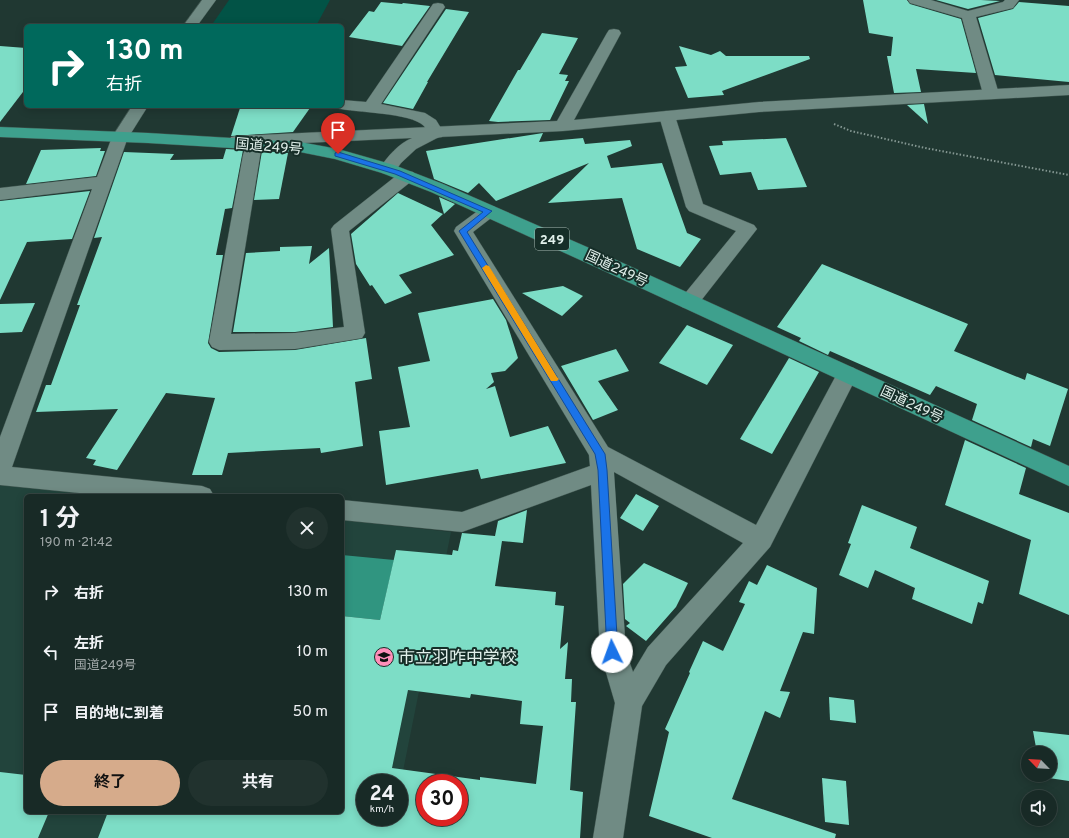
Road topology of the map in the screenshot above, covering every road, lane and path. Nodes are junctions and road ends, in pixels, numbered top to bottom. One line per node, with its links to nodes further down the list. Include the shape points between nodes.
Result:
1 (209, 0): 6 (street)
2 (915, 0): 5 (street)
3 (1012, 0): 5 (street, via 1008,6)
4 (438, 7): 12 (street)
5 (968, 15): 9 (street)
6 (191, 24)
7 (614, 33): 15 (street)
8 (1069, 90): 9 (street)
9 (991, 94): 11 (street)
10 (344, 105): 12 (street)
11 (796, 105): 14 (street); 22 (path, via 851,131)
12 (371, 107): 17 (street, via 419,116 430,123)
13 (139, 108): 18 (street)
14 (667, 116): 15 (street); 27 (street, via 695,207 748,229)
15 (563, 126): 17 (street)
16 (0, 132): 18 (highway, 国道249号 / 249)
17 (436, 133): 19 (street); 21 (street, via 410,145)
18 (120, 137): 19 (highway, 国道249号 / 249); 24 (street)
19 (223, 142): 20 (highway, 国道249号 / 249)
20 (254, 144): 21 (highway, 国道249号 / 249, via 300,147 338,154); 23 (street, via 219,342 295,341 355,333 340,229)
21 (388, 169): 23 (highway, 国道249号 / 249)
22 (1069, 175)
23 (407, 176): 26 (highway, 国道249号 / 249)
24 (104, 182): 25 (street); 30 (street)
25 (0, 194)
26 (489, 211): 27 (highway, 国道249号 / 249); 29 (street, via 463,231)
27 (690, 302): 28 (highway, 国道249号 / 249)
28 (847, 374): 32 (highway, 国道249号 / 249); 35 (street)
29 (601, 462): 34 (street, via 462,522); 35 (street); 36 (street, via 612,652)
30 (0, 468)
31 (0, 475): 33 (street)
32 (1069, 476)
33 (183, 494)
34 (344, 510)
35 (761, 540): 36 (street, via 657,656)
36 (629, 703): 37 (street)
37 (608, 838)

